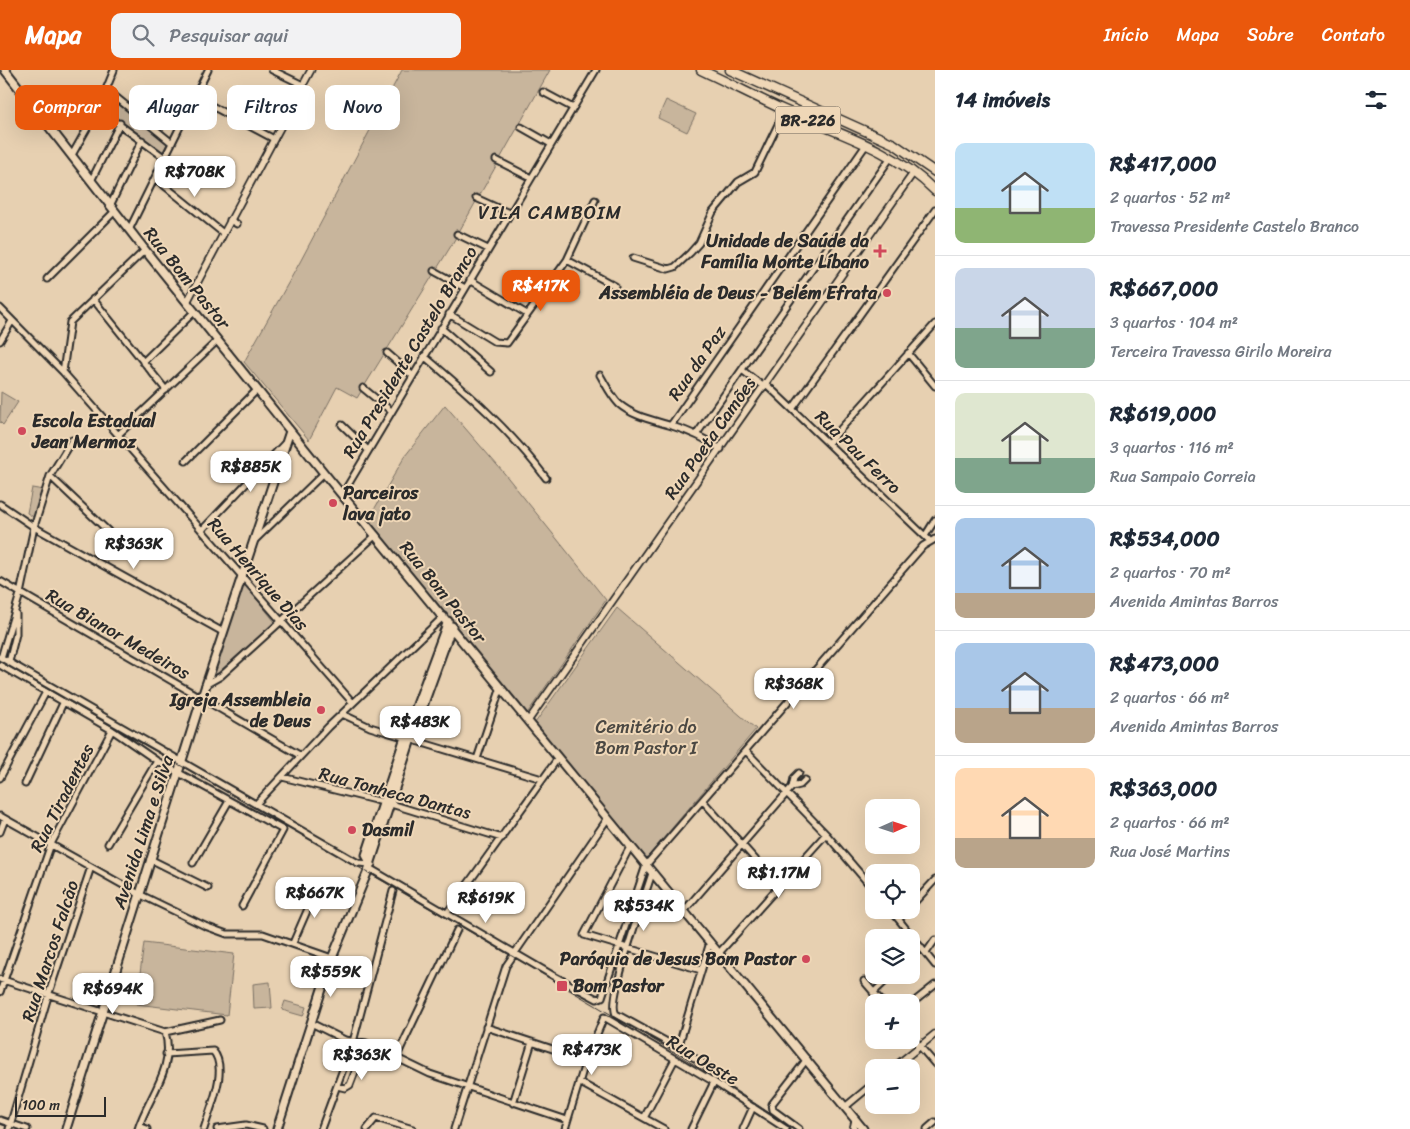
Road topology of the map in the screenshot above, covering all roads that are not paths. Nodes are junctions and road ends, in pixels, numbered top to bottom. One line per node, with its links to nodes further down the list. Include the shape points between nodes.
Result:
1 (114, 70): 9 (street)
2 (208, 70): 10 (street)
3 (272, 70): 11 (street)
4 (311, 70): 11 (street)
5 (594, 70): 14 (street, Rua Presidente Castelo Branco)
6 (701, 70): 16 (main road, BR-226)
7 (730, 70): 17 (main road, BR-226)
8 (7, 71): 29 (main road, Rua Bom Pastor)
9 (108, 85)
10 (201, 85)
11 (303, 85)
12 (543, 92): 14 (street)
13 (119, 100): 26 (street)
14 (573, 108): 27 (street, Rua Presidente Castelo Branco)
15 (217, 109): 24 (street)
16 (785, 110): 19 (main road, BR-226); 51 (street, via 755,172 738,182 712,212 699,244 690,253 668,269)
17 (827, 114): 19 (main road); 34 (main road, BR-226, via 894,144)
18 (120, 123): 25 (street); 37 (street)
19 (821, 125): 28 (main road, BR-226)
20 (521, 127): 27 (street)
21 (86, 130): 29 (street)
22 (179, 130): 26 (street)
23 (279, 130): 24 (street)
24 (274, 139): 44 (street)
25 (142, 140): 31 (street); 41 (street)
26 (172, 143): 31 (street)
27 (551, 144): 36 (street, Rua Presidente Castelo Branco)
28 (866, 145): 30 (main road, BR-226); 88 (street, Rua da Paz)
29 (72, 155): 37 (main road, Rua Bom Pastor)
30 (891, 157): 33 (main road, BR-226); 75 (street)
31 (164, 158): 35 (street)
32 (496, 160): 36 (street)
33 (914, 172): 38 (main road, BR-226); 80 (street, Rua Poeta Camões)
34 (935, 172)
35 (155, 178): 46 (street); 47 (street)
36 (530, 178): 43 (street, Rua Presidente Castelo Branco)
37 (91, 180): 41 (main road, Rua Bom Pastor)
38 (935, 191)
39 (476, 198): 43 (street)
40 (595, 200): 52 (street)
41 (112, 208): 46 (main road, Rua Bom Pastor); 54 (street)
42 (935, 210): 85 (street)
43 (509, 213): 49 (street, Rua Presidente Castelo Branco)
44 (230, 220): 45 (street); 47 (street)
45 (237, 224)
46 (129, 230): 50 (main road, Rua Bom Pastor)
47 (223, 233): 61 (street)
48 (457, 234): 49 (street)
49 (488, 249): 55 (street, Rua Presidente Castelo Branco)
50 (145, 250): 60 (street); 61 (main road, Rua Bom Pastor)
51 (633, 258)
52 (567, 260): 56 (street); 57 (street)
53 (434, 271): 58 (street)
54 (47, 279)
55 (470, 280): 58 (street, Rua Presidente Castelo Branco); 65 (street)
56 (552, 281): 59 (street); 65 (street)
57 (615, 286)
58 (465, 288): 64 (street, Rua Presidente Castelo Branco)
59 (575, 293)
60 (94, 299): 74 (street); 76 (street, via 70,322)
61 (187, 302): 63 (main road, Rua Bom Pastor)
62 (0, 308): 66 (street, Rua Henrique Dias)
63 (195, 311): 69 (main road, Rua Bom Pastor); 74 (street)
64 (449, 314): 65 (street, via 501,344 510,339); 68 (street, Rua Presidente Castelo Branco)
65 (527, 314)
66 (12, 321): 70 (street); 76 (street, Rua Henrique Dias)
67 (935, 324): 72 (street)
68 (441, 328): 73 (street, Rua Presidente Castelo Branco); 77 (street)
69 (218, 340): 83 (street); 84 (main road, Rua Bom Pastor)
70 (0, 341)
71 (387, 353): 78 (street)
72 (908, 353): 81 (street); 94 (street)
73 (424, 356): 78 (street, Rua Presidente Castelo Branco); 100 (street, via 494,417)
74 (143, 362): 83 (street)
75 (742, 370): 80 (street, Rua Pau Ferro); 91 (street)
76 (63, 372): 90 (street, Rua Henrique Dias)
77 (491, 372)
78 (412, 375): 86 (street, Rua Presidente Castelo Branco)
79 (600, 375): 88 (street, Rua da Paz, via 612,395 626,409)
80 (765, 386): 85 (street, Rua Pau Ferro); 95 (street, Rua Poeta Camões)
81 (935, 386)
82 (363, 388): 86 (street)
83 (166, 390): 90 (street)
84 (257, 390): 89 (main road, Rua Bom Pastor); 97 (street)
85 (793, 408): 94 (street, Rua Pau Ferro)
86 (391, 411): 96 (street, Rua Presidente Castelo Branco)
87 (342, 425): 96 (street)
88 (671, 425): 91 (street, Rua da Paz)
89 (290, 430): 93 (main road, Avenida Lima e Silva); 98 (main road, Rua Bom Pastor)
90 (118, 435): 105 (street, Rua Henrique Dias)
91 (696, 436): 95 (street, Rua da Paz)
92 (72, 440): 99 (street)
93 (286, 442): 105 (street); 110 (main road, Avenida Lima e Silva)
94 (828, 443): 108 (street, Rua Pau Ferro)
95 (721, 449): 128 (street, Rua Poeta Camões)
96 (368, 450): 101 (street, Rua Presidente Castelo Branco)
97 (186, 461)
98 (324, 473): 101 (main road, Rua Bom Pastor); 110 (street)
99 (50, 476): 104 (street); 106 (street)
100 (546, 478)
101 (342, 495): 107 (main road, Rua Bom Pastor)
102 (0, 504): 104 (street)
103 (935, 520): 108 (street)
104 (34, 526): 113 (street); 117 (street)
105 (202, 530): 111 (street, Rua Henrique Dias)
106 (108, 531)
107 (376, 534): 115 (street); 116 (main road, Rua Bom Pastor)
108 (925, 536): 109 (street, Rua Pau Ferro)
109 (933, 540): 131 (street, via 923,546)
110 (252, 543): 111 (main road, Avenida Lima e Silva)
111 (242, 577): 115 (street, Rua Henrique Dias); 117 (main road, Avenida Lima e Silva)
112 (0, 581): 113 (street, Rua Bianor Medeiros)
113 (20, 594): 114 (street); 124 (street, Rua Bianor Medeiros)
114 (15, 610): 118 (street); 119 (street, via 16,634)
115 (280, 621): 121 (street, via 221,676); 126 (street, Rua Henrique Dias)
116 (448, 621): 122 (main road, Rua Bom Pastor); 126 (street); 130 (main road)
117 (223, 632): 121 (main road, Avenida Lima e Silva)
118 (1, 658): 119 (street)
119 (8, 662): 135 (street)
120 (0, 665): 123 (street)
121 (205, 685): 124 (main road, Avenida Lima e Silva)
122 (501, 688): 128 (main road, Rua Bom Pastor); 134 (street)
123 (46, 692): 125 (street); 140 (street)
124 (202, 697): 132 (street, Rua Bianor Medeiros); 135 (main road, Avenida Lima e Silva)
125 (64, 701): 129 (street); 143 (street)
126 (353, 703): 127 (street)
127 (342, 714): 130 (street, via 370,727); 132 (street)
128 (528, 720): 133 (main road, Rua Bom Pastor)
129 (112, 730): 136 (street); 155 (street, Rua Tiradentes)
130 (408, 738): 134 (street); 149 (main road)
131 (746, 751): 145 (street); 147 (street)
132 (301, 756): 139 (street)
133 (558, 758): 141 (street); 151 (main road, Rua Bom Pastor)
134 (477, 759): 141 (street)
135 (182, 760): 137 (main road, Avenida Lima e Silva); 148 (street)
136 (157, 761): 137 (street); 156 (street)
137 (179, 773): 146 (street); 160 (main road, Avenida Lima e Silva)
138 (799, 773): 144 (street)
139 (282, 777): 148 (street); 149 (street, Rua Tonheca Dantas)
140 (0, 778)
141 (542, 779): 154 (street)
142 (806, 780): 144 (street)
143 (25, 784)
144 (792, 787): 145 (street)
145 (786, 792): 153 (street); 158 (street)
146 (229, 801): 161 (street); 175 (street, via 283,830)
147 (703, 801): 158 (street); 163 (street)
148 (256, 804): 162 (street)
149 (387, 804): 154 (street, Rua Tonheca Dantas); 159 (main road)
150 (2, 817): 152 (street); 155 (street)
151 (608, 818): 157 (main road, Rua Bom Pastor); 186 (street)
152 (0, 832)
153 (826, 834): 167 (street); 169 (street)
154 (502, 838): 177 (street)
155 (51, 844): 165 (street); 192 (street, Rua Tiradentes)
156 (108, 844)
157 (631, 845): 163 (main road, Rua Bom Pastor); 183 (street, via 584,935)
158 (742, 845): 169 (street); 176 (street)
159 (370, 852): 162 (street); 164 (main road)
160 (150, 859): 170 (street); 173 (main road, Avenida Lima e Silva)
161 (193, 863)
162 (358, 863): 164 (street)
163 (646, 865): 166 (main road, Rua Bom Pastor); 183 (street)
164 (370, 866): 177 (street); 189 (main road)
165 (91, 867): 173 (street); 198 (street, Rua Marcos Falcão)
166 (652, 872): 176 (main road, Rua Bom Pastor); 185 (street)
167 (865, 880)
168 (935, 880): 174 (street)
169 (778, 885): 187 (street)
170 (208, 888)
171 (317, 888): 182 (street)
172 (393, 891): 208 (street)
173 (139, 894): 182 (street, via 227,934 256,933); 202 (main road, Avenida Lima e Silva)
174 (920, 896)
175 (242, 906)
176 (684, 911): 181 (main road, Rua Bom Pastor)
177 (447, 914): 186 (street)
178 (899, 919): 184 (street)
179 (457, 930): 215 (street)
180 (935, 940): 188 (street)
181 (710, 942): 187 (main road, Rua Bom Pastor); 191 (street)
182 (294, 943): 189 (street)
183 (620, 947): 185 (street); 200 (street)
184 (921, 947): 188 (street)
185 (628, 949): 191 (street); 196 (street)
186 (515, 952): 200 (street, via 597,998); 205 (street, via 506,966)
187 (719, 953): 217 (main road, Rua Bom Pastor)
188 (926, 953): 190 (street)
189 (332, 958): 204 (main road)
190 (934, 962)
191 (701, 970): 212 (street)
192 (2, 979): 197 (street, Rua Tiradentes); 198 (street)
193 (864, 981): 199 (street)
194 (883, 984): 199 (street)
195 (935, 985): 201 (street)
196 (616, 986): 200 (street); 212 (street, via 613,1008 616,1014)
197 (0, 992)
198 (49, 993): 202 (street); 235 (street, Rua Marcos Falcão)
199 (874, 993)
200 (602, 997)
201 (920, 997)
202 (103, 1012): 206 (street); 238 (main road, Avenida Lima e Silva)
203 (220, 1020): 206 (street)
204 (312, 1023): 208 (street); 243 (main road)
205 (486, 1028): 209 (street); 225 (street)
206 (165, 1032): 214 (street)
207 (935, 1034): 211 (street)
208 (352, 1042): 210 (street); 224 (street)
209 (532, 1042): 219 (street); 227 (street)
210 (366, 1043): 215 (street); 224 (street, via 350,1085 345,1088)
211 (920, 1046): 220 (street)
212 (678, 1048): 221 (street)
213 (916, 1049): 218 (street)
214 (166, 1054): 236 (street, via 163,1078 147,1104); 240 (street, via 213,1051 220,1062 220,1073)
215 (396, 1058): 225 (street)
216 (675, 1059): 219 (street, Rua Oeste, via 604,1017); 223 (street, Rua Oeste); 230 (street)
217 (806, 1059): 229 (main road, Rua Bom Pastor); 253 (street, via 772,1104 773,1110)
218 (904, 1059)
219 (586, 1060): 222 (street)
220 (935, 1064)
221 (711, 1068)
222 (579, 1082): 230 (street); 232 (street)
223 (714, 1082): 228 (street, Rua Oeste); 250 (street)
224 (336, 1086): 244 (street)
225 (466, 1088): 227 (street); 247 (street)
226 (865, 1090): 229 (street)
227 (513, 1103): 232 (street)
228 (754, 1107): 251 (street); 252 (street, Rua Oeste)
229 (844, 1107): 233 (main road, Rua Bom Pastor)
230 (644, 1118): 249 (street)
231 (0, 1120): 235 (street)
232 (567, 1120): 248 (street)
233 (856, 1121): 254 (street); 255 (main road, Rua Bom Pastor)
234 (935, 1122): 256 (street)
235 (10, 1126): 237 (street)
236 (139, 1127): 239 (street)
237 (27, 1129)
238 (66, 1129)
239 (147, 1129)
240 (204, 1129)
241 (217, 1129): 242 (street, via 246,1125)
242 (262, 1129)
243 (277, 1129)
244 (321, 1129)
245 (367, 1129): 246 (street, via 371,1122 379,1119)
246 (412, 1129)
247 (454, 1129)
248 (565, 1129)
249 (664, 1129)
250 (691, 1129)
251 (743, 1129)
252 (786, 1129)
253 (799, 1129)
254 (853, 1129)
255 (863, 1129)
256 (927, 1129)

